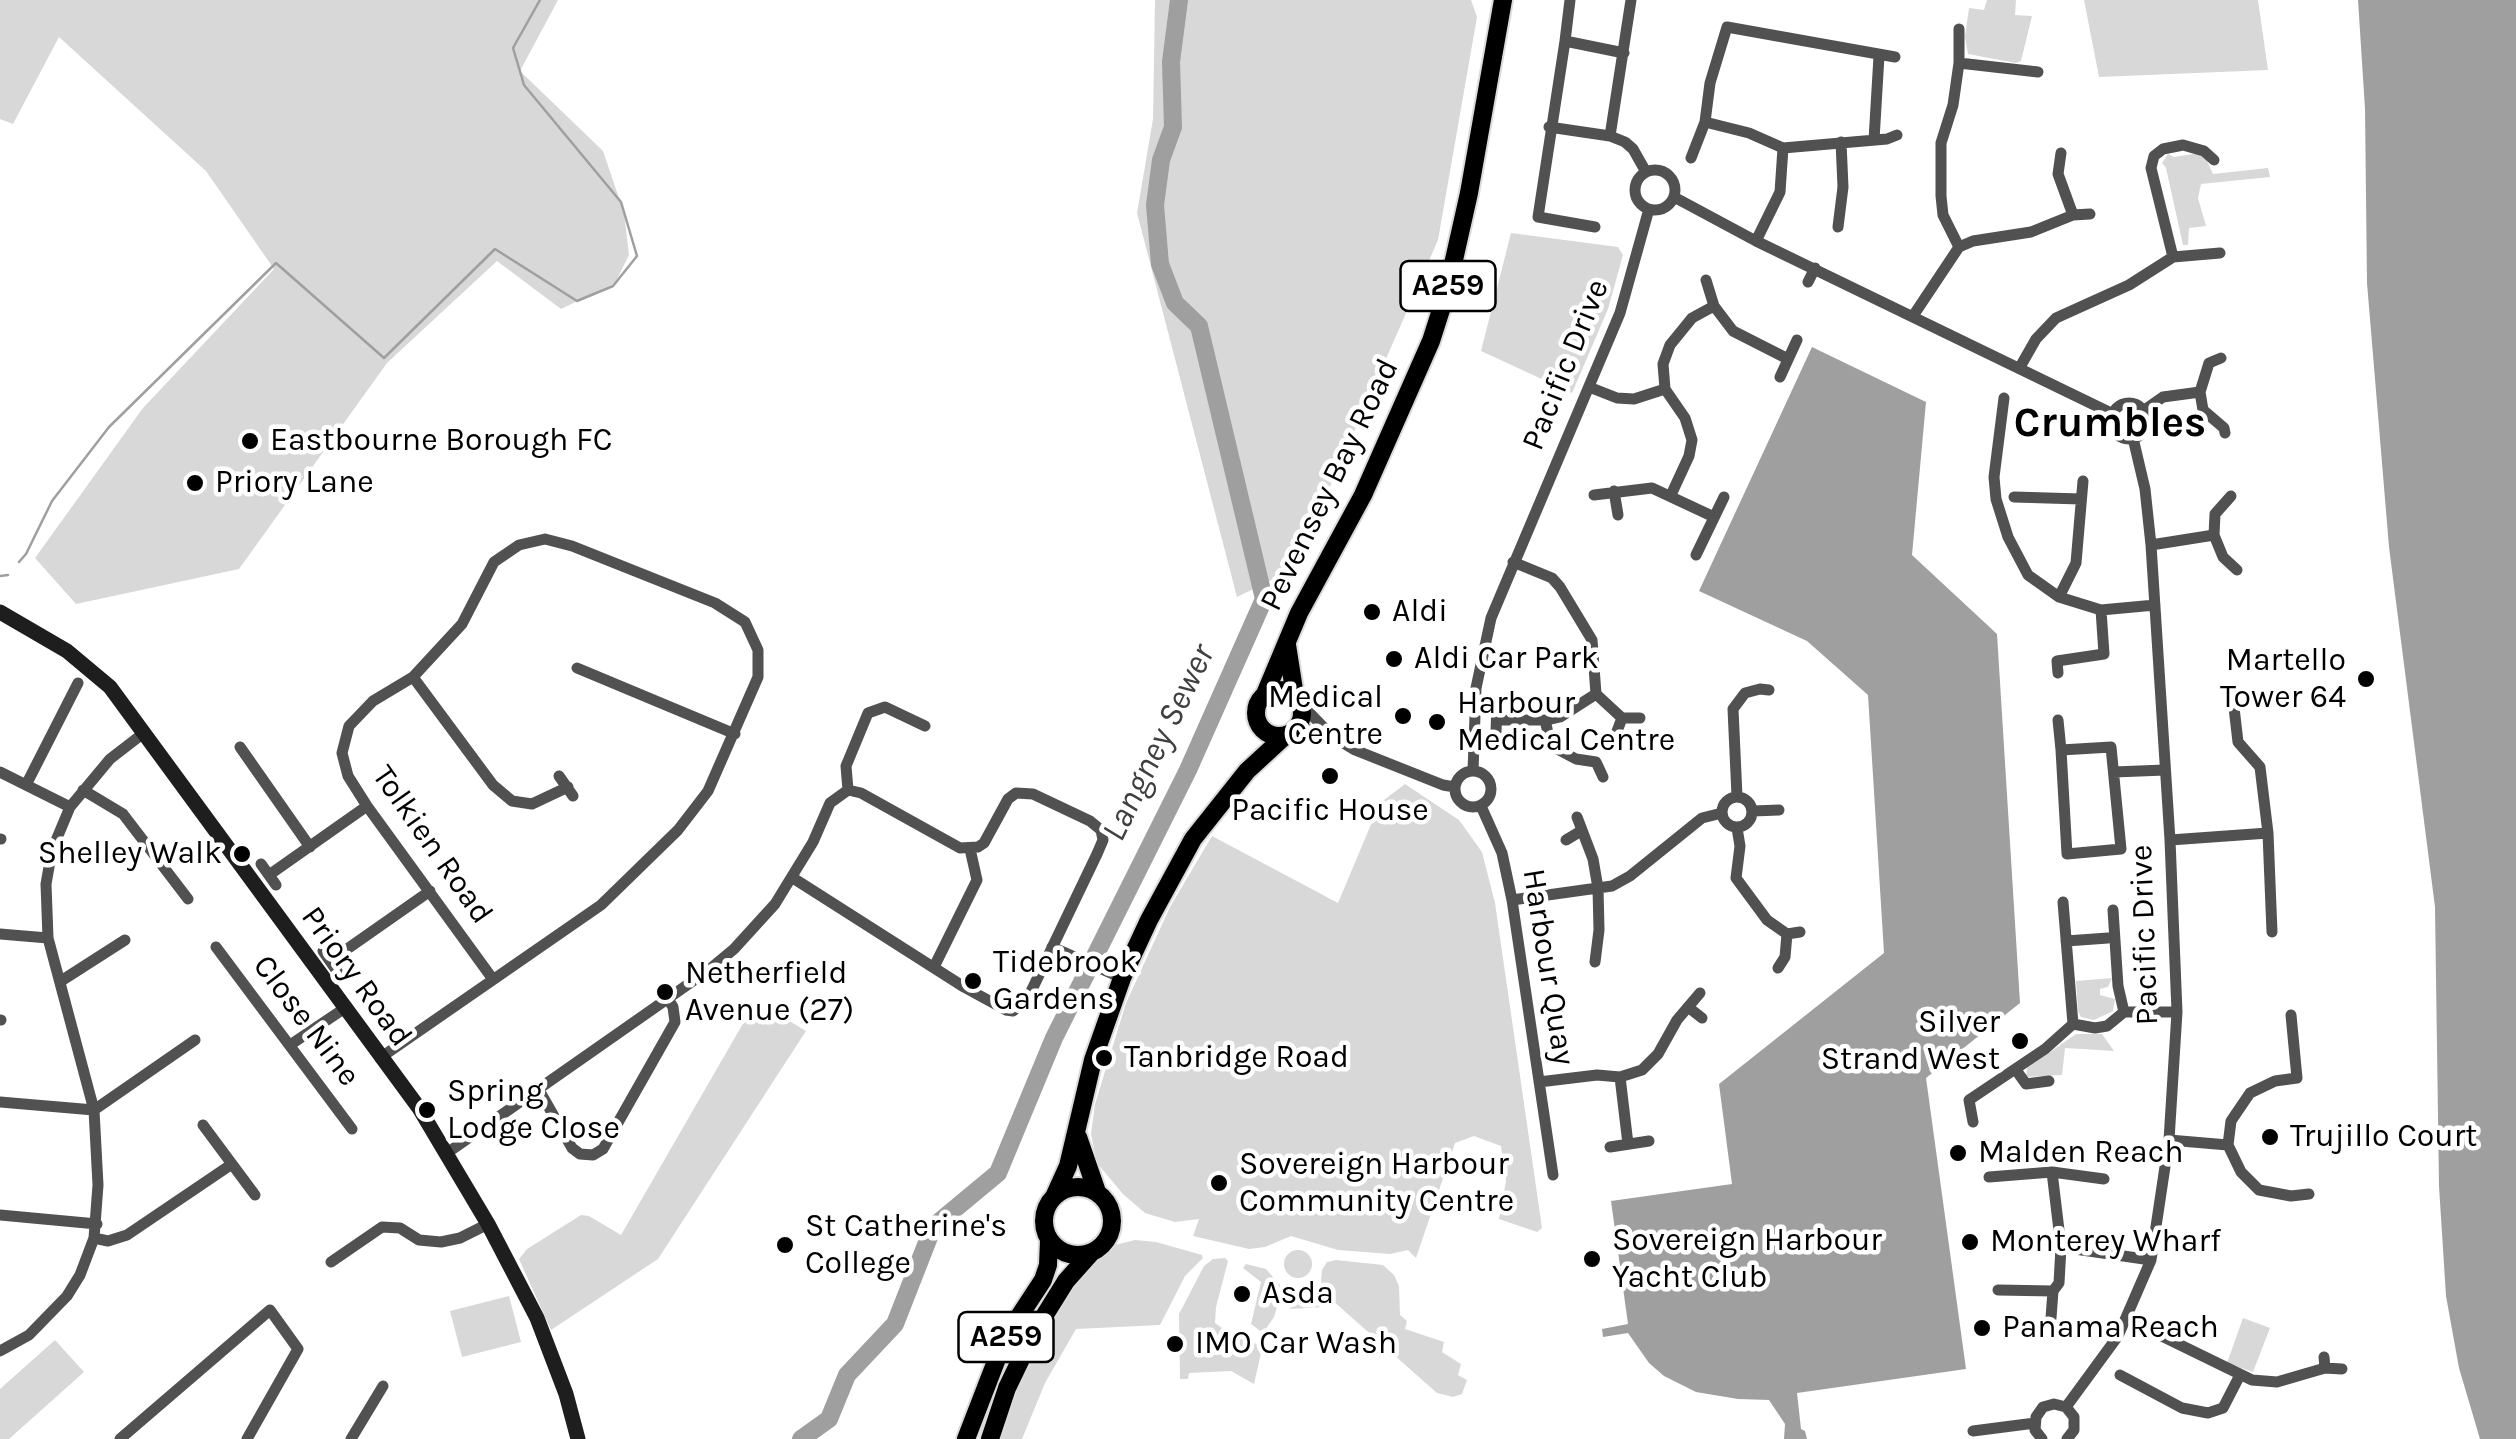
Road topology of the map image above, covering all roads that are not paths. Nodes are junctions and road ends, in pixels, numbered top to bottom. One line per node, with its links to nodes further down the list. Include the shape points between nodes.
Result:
1 (1503, 0): 71 (main road, Pevensey Bay Road / A259, via 1469,192 1431,341 1364,495)
2 (1570, 0): 5 (street)
3 (1631, 0): 6 (street)
4 (1959, 29): 9 (street)
5 (1564, 42): 6 (street); 12 (street)
6 (1624, 53): 14 (street)
7 (1878, 56): 8 (street); 11 (street, via 1727,27); 15 (street)
8 (1895, 57)
9 (1959, 63): 10 (street); 29 (street, via 1941,143 1943,215)
10 (2038, 72)
11 (1705, 122): 17 (street); 19 (street)
12 (1549, 128): 14 (street); 27 (street, via 1538,217)
13 (1897, 135): 15 (street)
14 (1610, 136): 21 (street, via 1633,149)
15 (1874, 140): 16 (street)
16 (1841, 142): 17 (street); 26 (street)
17 (1784, 148): 28 (street, via 1780,192)
18 (2061, 153): 25 (street, via 2058,174)
19 (1691, 158)
20 (2214, 160): 31 (street, via 2183,145 2154,156 2151,168)
21 (1646, 172): 22 (street, via 1660,170 1671,178); 23 (street, via 1635,192)
22 (1674, 197): 23 (street, via 1664,208); 28 (street, Pacific Drive)
23 (1650, 209): 42 (street, Pacific Drive, via 1620,313)
24 (2090, 214): 25 (street)
25 (2073, 215): 29 (street, via 2031,232)
26 (1838, 226)
27 (1595, 227)
28 (1756, 241): 32 (street, Pacific Drive)
29 (1959, 247): 36 (street)
30 (2220, 253): 31 (street)
31 (2173, 258): 40 (street, via 2056,318)
32 (1815, 268): 34 (street); 36 (street, Pacific Drive)
33 (1706, 280): 35 (street)
34 (1808, 282)
35 (1714, 306): 39 (street, via 1732,332); 43 (street, via 1692,318 1670,344)
36 (1913, 316): 40 (street, Pacific Drive)
37 (1797, 340): 39 (street)
38 (2221, 358): 44 (street, via 2209,363)
39 (1788, 359): 41 (street)
40 (2020, 367): 47 (street, Pacific Drive)
41 (1780, 376)
42 (1589, 387): 43 (street, via 1634,400); 65 (street, Pacific Drive)
43 (1665, 389): 55 (street, via 1692,440)
44 (2200, 392): 46 (street, via 2163,397); 50 (street, via 2203,410)
45 (2004, 398): 49 (street)
46 (2143, 411): 47 (street, via 2127,404); 51 (street, via 2146,425)
47 (2112, 414): 51 (street, Pacific Drive, via 2115,432)
48 (1986, 424): 49 (street)
49 (2000, 426): 67 (street, via 1994,477 2001,518 2019,562)
50 (2225, 432)
51 (2133, 438): 63 (street, Pacific Drive)
52 (2083, 481): 59 (street)
53 (1614, 492): 54 (street); 55 (street, via 1652,488); 60 (street)
54 (1594, 495)
55 (1671, 495): 61 (street)
56 (2230, 496): 62 (street, via 2216,514)
57 (1724, 497): 61 (street)
58 (2014, 497): 59 (street)
59 (2082, 500): 67 (street, via 2076,563)
60 (1618, 515)
61 (1714, 517): 64 (street)
62 (2214, 534): 63 (street); 66 (street)
63 (2151, 544): 68 (street, Pacific Drive)
64 (1696, 555)
65 (1513, 562): 78 (street, via 1552,578 1568,598 1593,643); 95 (street, Pacific Drive, via 1486,633 1476,688)
66 (2237, 570)
67 (2059, 597): 69 (street)
68 (2155, 605): 69 (street); 96 (street, Pacific Drive)
69 (2101, 610): 73 (street, via 2104,654 2057,661)
70 (0, 612): 88 (street, Priory Road, via 88,666)
71 (1287, 644): 77 (main road, Pevensey Bay Road / A259); 79 (main road, Pevensey Bay Road)
72 (577, 668): 89 (street)
73 (2058, 673)
74 (413, 677): 89 (street, Tolkien Road, via 462,624 494,562 545,539 715,603 745,622 758,650 758,678); 100 (street, via 512,801 532,804 570,792); 107 (street, Tolkien Road, via 349,726 342,753)
75 (78, 684): 102 (street)
76 (1769, 690): 106 (street, via 1745,693 1734,709)
77 (1265, 694): 79 (main road, via 1280,690); 86 (main road, via 1256,707)
78 (1596, 694): 82 (street); 84 (street)
79 (1298, 700): 90 (main road, via 1301,720); 92 (street)
80 (2233, 700): 116 (street, via 2238,742 2260,768)
81 (1496, 702): 84 (street, via 1496,727)
82 (1622, 718): 83 (street); 91 (street)
83 (1640, 718)
84 (1545, 720): 101 (street, via 1559,750 1596,762)
85 (2058, 720): 94 (street)
86 (1257, 723): 90 (main road, via 1272,736); 98 (main road)
87 (925, 726): 105 (street, via 885,707 868,713 846,766)
88 (145, 732): 104 (street); 147 (street, Priory Road)
89 (735, 734): 141 (street, via 708,790 678,830 601,905)
90 (1289, 734): 92 (street); 98 (main road)
91 (1616, 734)
92 (1332, 736): 103 (street)
93 (240, 747): 119 (street)
94 (2060, 750): 99 (street, via 2111,747); 99 (street, via 2067,854 2121,850)
95 (1474, 770): 103 (street); 108 (street, via 1492,788)
96 (2165, 770): 99 (street); 118 (street, Pacific Drive)
97 (0, 772): 102 (street)
98 (1246, 772): 142 (main road, via 1193,839)
99 (2114, 772)
100 (560, 776)
101 (1603, 776)
102 (26, 784): 109 (street)
103 (1455, 787): 108 (street, via 1462,804)
104 (82, 790): 109 (street); 125 (street, via 123,814)
105 (848, 790): 120 (street); 122 (street, via 830,803)
106 (1738, 796): 111 (street); 112 (street)
107 (367, 806): 119 (street); 124 (street, Tolkien Road)
108 (1481, 806): 126 (street, Harbour Quay, via 1502,853)
109 (70, 807): 131 (street, via 46,884)
110 (1779, 810): 112 (street)
111 (1722, 812): 114 (street); 123 (street, via 1702,818 1623,881)
112 (1753, 812): 114 (street)
113 (1577, 817): 115 (street)
114 (1737, 828): 140 (street, via 1736,878 1759,912 1793,933)
115 (1581, 831): 117 (street); 123 (street)
116 (2268, 832): 118 (street); 129 (street)
117 (1566, 840)
118 (2170, 840): 149 (street, Pacific Drive)
119 (310, 847): 121 (street)
120 (970, 849): 136 (street, via 984,843 1016,793 1033,794 1100,830 1098,854); 139 (street, via 977,880)
121 (269, 875)
122 (793, 878): 139 (street); 145 (street, via 734,949)
123 (1598, 888): 126 (street); 138 (street, via 1600,930 1590,945)
124 (430, 892): 137 (street); 141 (street, Tolkien Road)
125 (188, 899)
126 (1512, 900): 159 (street, Harbour Quay)
127 (2063, 902): 134 (street)
128 (2113, 910): 148 (street)
129 (2272, 932)
130 (0, 934): 131 (street)
131 (48, 938): 143 (street)
132 (2108, 938): 134 (street)
133 (125, 940): 143 (street)
134 (2066, 941): 152 (street)
135 (216, 947): 154 (street, Close Nine)
136 (1052, 947): 139 (street, via 1027,1000 1012,1010); 142 (street)
137 (330, 961)
138 (1595, 962)
139 (934, 967)
140 (1778, 968)
141 (492, 978): 155 (street)
142 (1122, 978): 166 (main road)
143 (61, 980): 162 (street)
144 (1700, 993): 146 (street)
145 (668, 999): 160 (street); 160 (street, via 675,1022 594,1156 572,1148)
146 (1688, 1006): 151 (street); 157 (street, via 1654,1060)
147 (346, 1008): 154 (street); 155 (street, Priory Road)
148 (2124, 1012): 149 (street); 152 (street, via 2107,1026)
149 (2176, 1012): 167 (street, Pacific Drive)
150 (2291, 1015): 170 (street, via 2297,1078 2275,1080 2250,1094 2232,1121)
151 (1702, 1018)
152 (2073, 1024): 156 (street)
153 (195, 1040): 162 (street)
154 (290, 1045): 165 (street, Close Nine)
155 (380, 1058): 172 (street, Priory Road)
156 (2016, 1070): 158 (street, via 2026,1084); 163 (street, via 1969,1100)
157 (1620, 1077): 159 (street); 169 (street)
158 (2048, 1081)
159 (1538, 1082): 175 (street, Harbour Quay, via 1541,1143)
160 (539, 1090): 172 (street)
161 (0, 1102): 162 (street)
162 (94, 1110): 183 (street)
163 (1973, 1122)
164 (203, 1125): 173 (street)
165 (352, 1129)
166 (1077, 1132): 178 (main road); 181 (main road)
167 (2169, 1140): 170 (street); 189 (street, Pacific Drive)
168 (1649, 1141): 169 (street)
169 (1628, 1144): 171 (street)
170 (2228, 1144): 180 (street, via 2240,1172 2259,1190)
171 (1610, 1147)
172 (448, 1154): 184 (street, Priory Road)
173 (232, 1164): 179 (street); 185 (street, via 128,1235)
174 (2052, 1172): 176 (street); 177 (street); 187 (street)
175 (1553, 1175)
176 (1989, 1176)
177 (2104, 1179)
178 (1097, 1192): 181 (main road, via 1075,1186); 188 (main road, via 1112,1222 1107,1239)
179 (255, 1194)
180 (2309, 1194)
181 (1054, 1196): 186 (main road, via 1043,1221)
182 (0, 1215): 183 (street)
183 (96, 1224): 185 (street)
184 (488, 1224): 190 (street, via 441,1242 382,1226); 206 (street, Priory Road, via 542,1330)
185 (94, 1238): 195 (street, via 67,1296 29,1335)
186 (1049, 1240): 188 (main road, via 1066,1254); 207 (main road, A259, via 1043,1280 1006,1338)
187 (2061, 1247): 189 (street); 192 (street)
188 (1091, 1253): 208 (main road, A259, via 1032,1334)
189 (2151, 1260): 194 (street, Pacific Drive)
190 (332, 1262)
191 (1998, 1290): 192 (street)
192 (2052, 1292): 193 (street)
193 (2051, 1318)
194 (2127, 1319): 198 (street); 200 (street, Pacific Drive)
195 (0, 1351)
196 (2342, 1370): 198 (street, via 2324,1363 2276,1382)
197 (2120, 1375): 198 (street, via 2182,1408 2208,1413 2223,1408)
198 (2240, 1375)
199 (382, 1386): 205 (street)
200 (2066, 1407): 201 (street, via 2043,1408); 210 (street, via 2075,1424)
201 (2035, 1423): 202 (street); 209 (street)
202 (1973, 1431)
203 (252, 1437): 204 (street, via 298,1349 270,1310)
204 (120, 1439)
205 (351, 1439)
206 (578, 1439)
207 (966, 1439)
208 (990, 1439)
209 (2042, 1439)
210 (2067, 1439)

